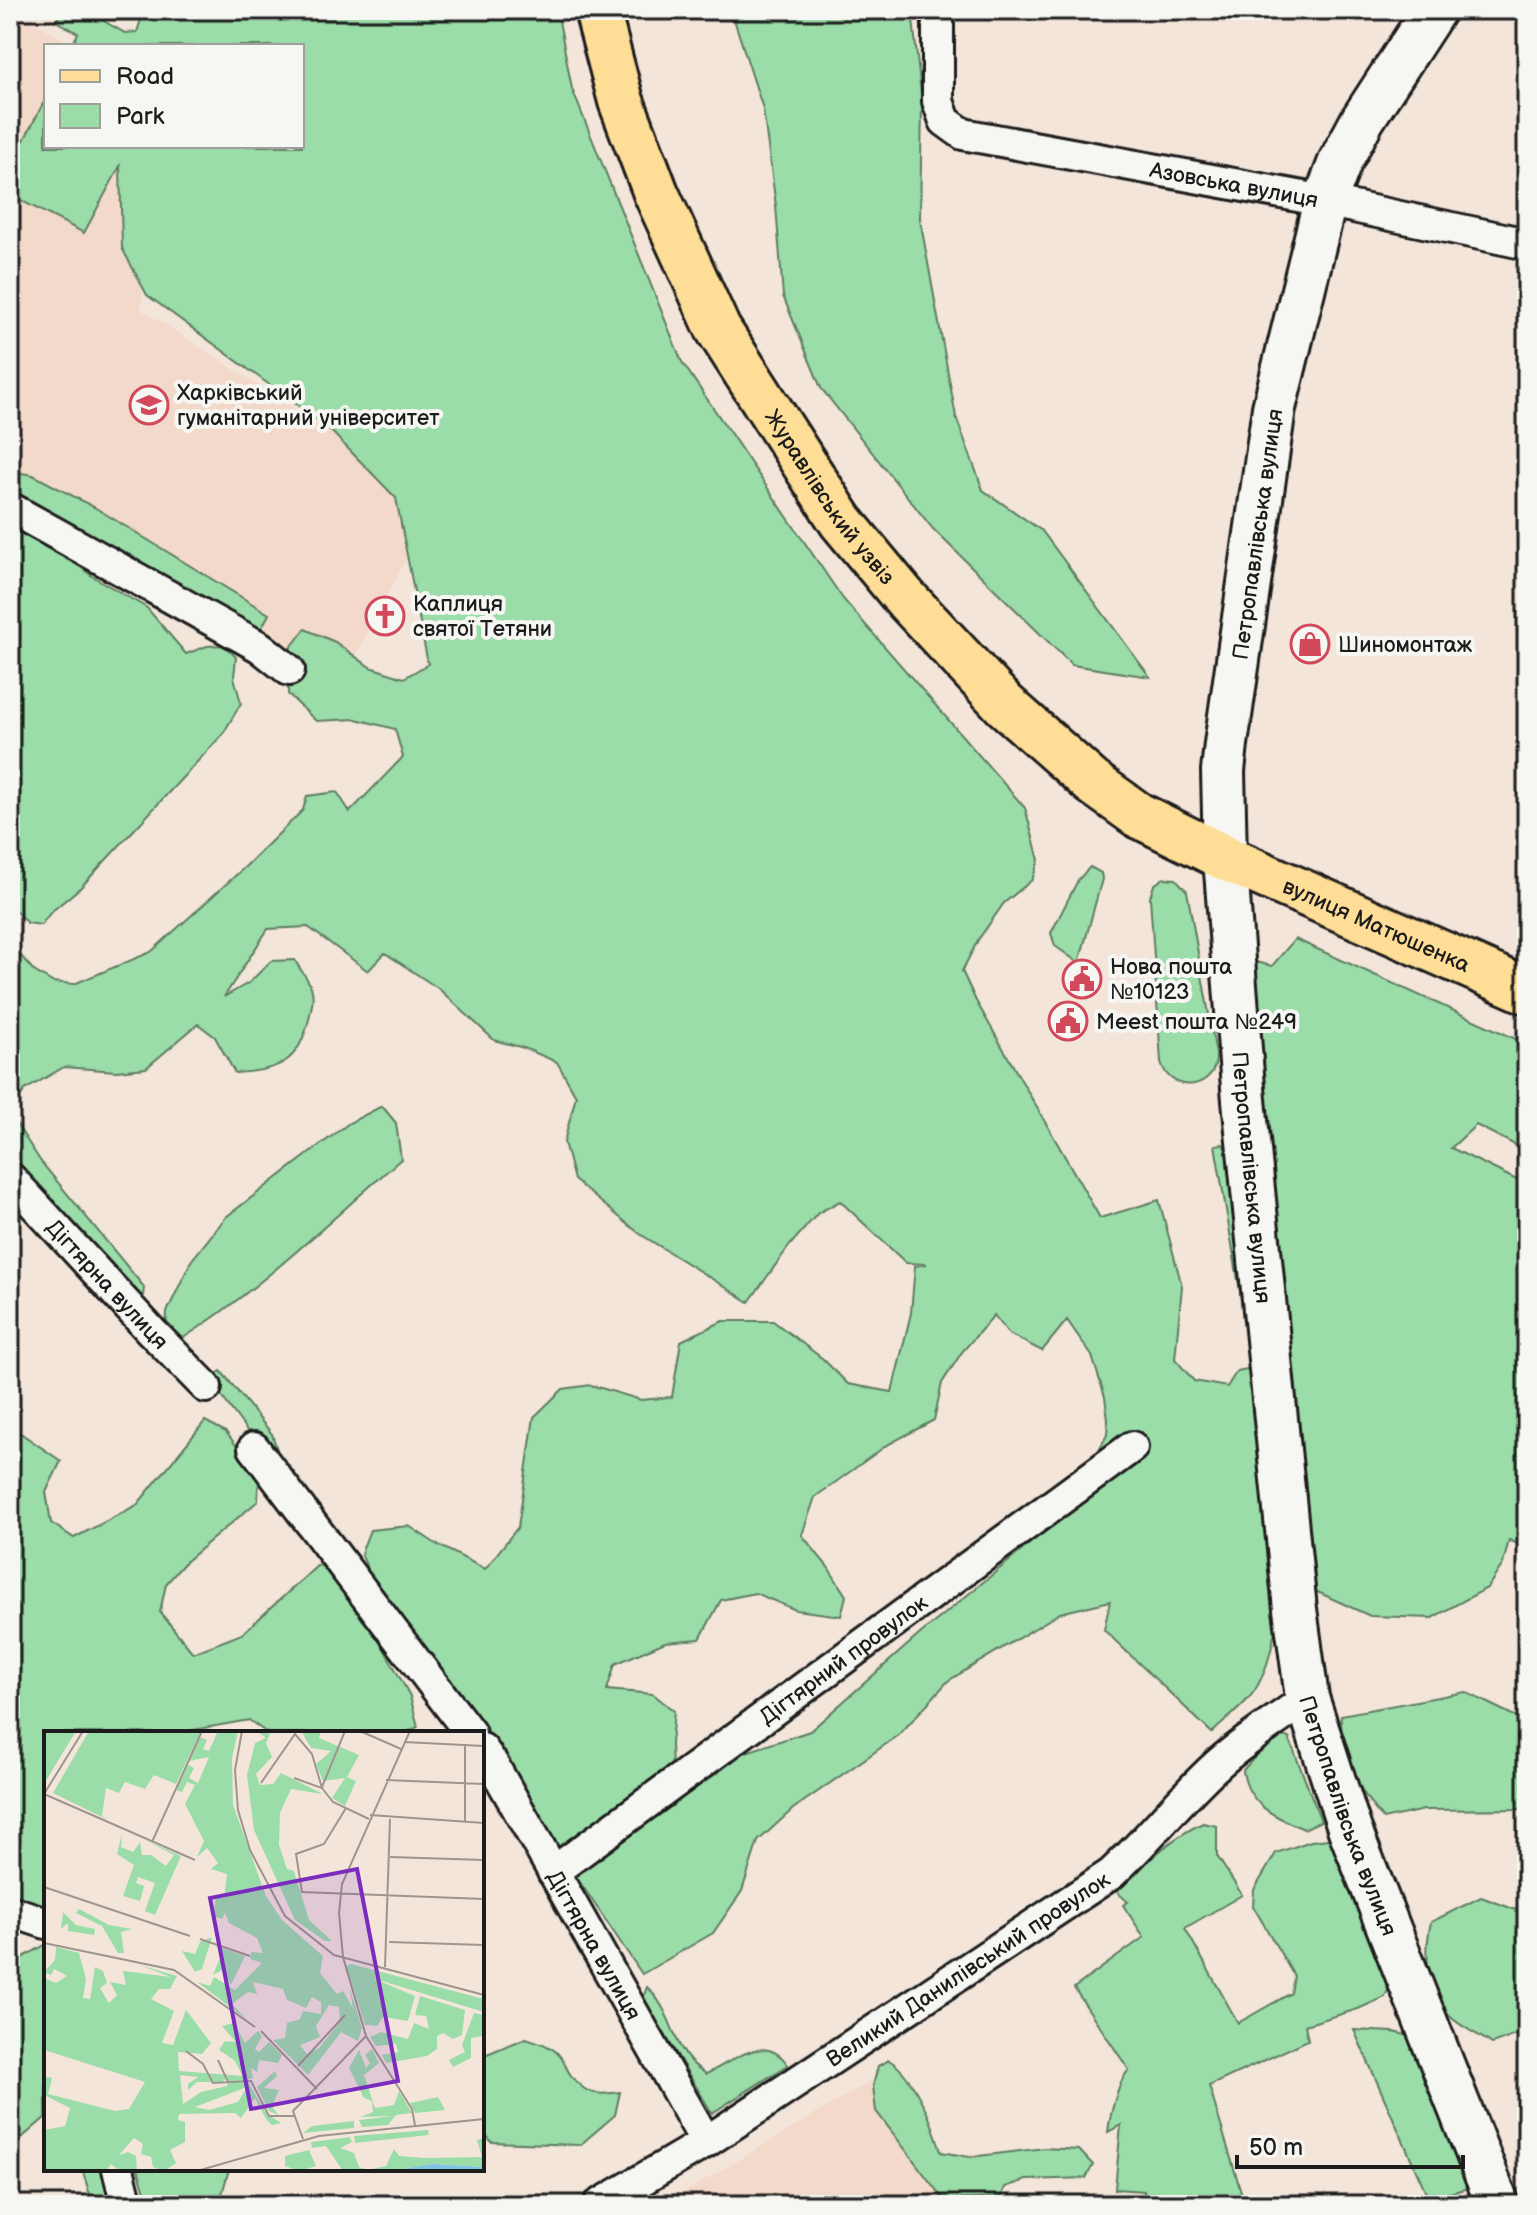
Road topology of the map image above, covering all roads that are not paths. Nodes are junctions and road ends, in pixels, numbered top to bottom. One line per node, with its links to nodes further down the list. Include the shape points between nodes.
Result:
1 (597, 10): 8 (main road, Журавлівський узвіз, via 621,101 718,329 841,521 1005,705 1079,771 1138,815)
2 (938, 10): 4 (street, Азовська вулиця, via 938,101 945,121 963,134)
3 (1434, 10): 4 (street, Петропавлівська вулиця, via 1363,119)
4 (1325, 201): 5 (street, Азовська вулиця); 8 (street, Петропавлівська вулиця, via 1274,408 1223,771)
5 (1527, 244)
6 (10, 508): 7 (street, via 260,647)
7 (289, 670)
8 (1225, 858): 9 (main road, вулиця Матюшенка); 14 (street, Петропавлівська вулиця, via 1244,1100)
9 (1527, 991)
10 (10, 1178): 11 (street, Дігтярна вулиця)
11 (206, 1387)
12 (1132, 1447): 17 (street, Дігтярний провулок)
13 (254, 1448): 15 (street)
14 (1307, 1698): 20 (street, Великий Данилівський провулок, via 1220,1762 1111,1874); 24 (street, Петропавлівська вулиця, via 1350,1830)
15 (468, 1731)
16 (484, 1752): 17 (street, Дігтярна вулиця)
17 (553, 1872): 20 (street, Дігтярна вулиця)
18 (10, 1911): 19 (street)
19 (44, 1922)
20 (706, 2142): 23 (street, Великий Данилівський провулок)
21 (118, 2171): 22 (street)
22 (127, 2205)
23 (599, 2205)
24 (1498, 2205)

